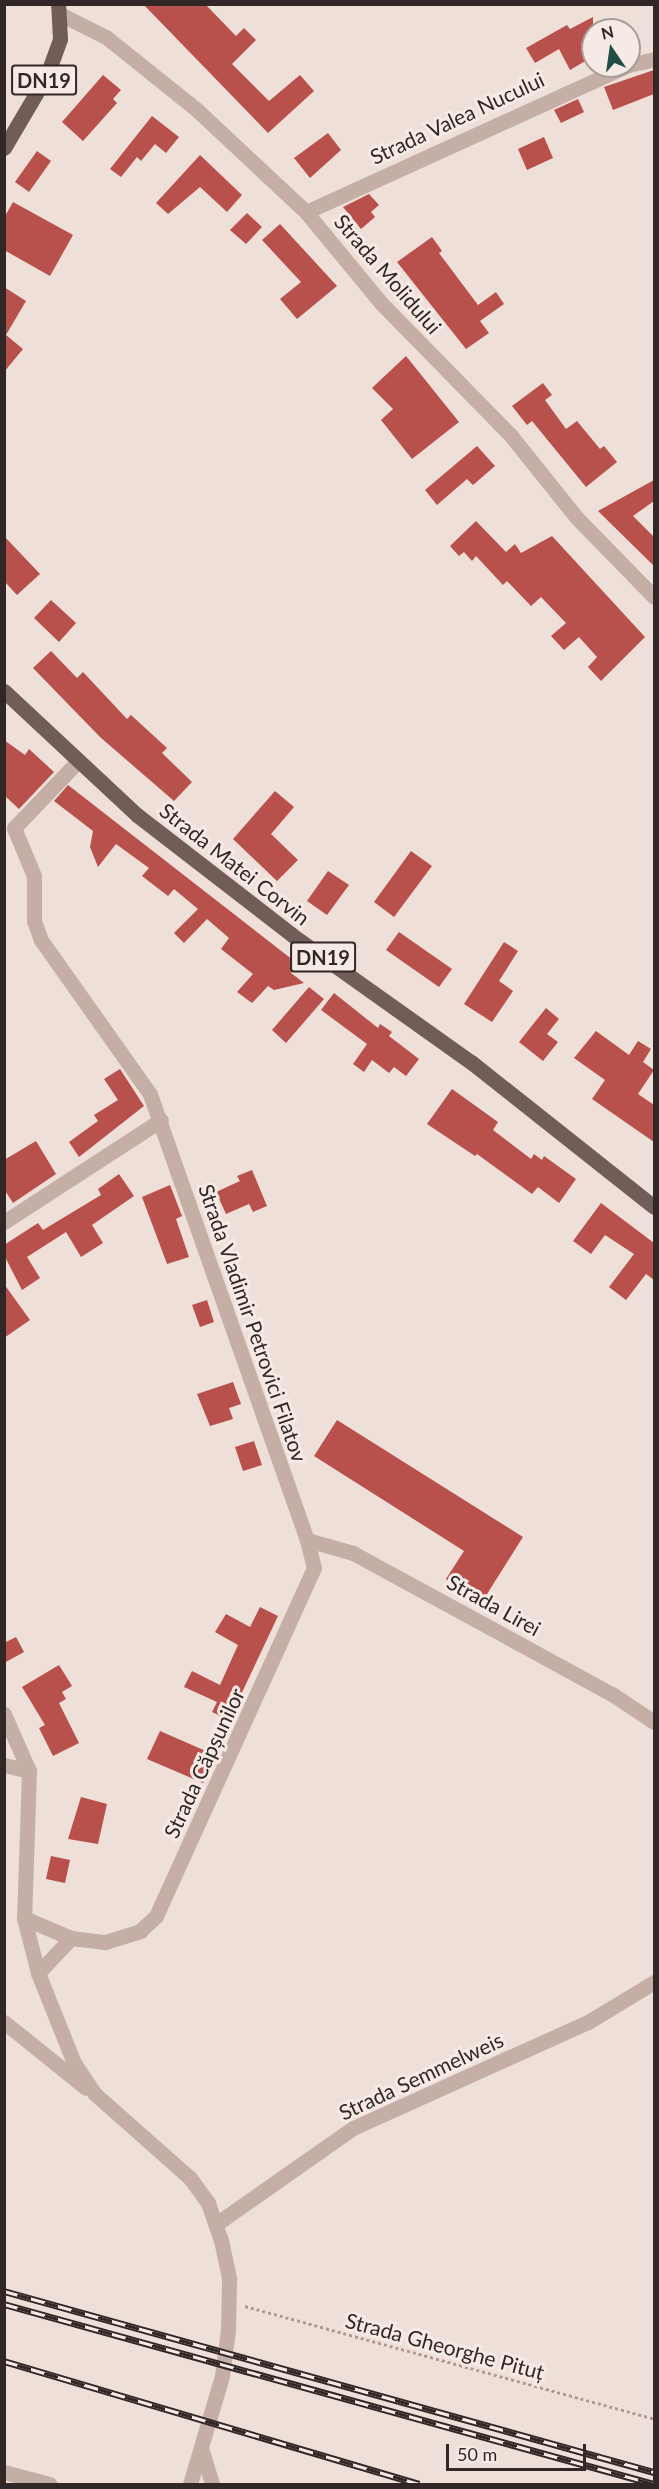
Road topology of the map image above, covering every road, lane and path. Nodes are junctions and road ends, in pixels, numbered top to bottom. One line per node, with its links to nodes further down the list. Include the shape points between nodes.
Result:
1 (59, 9): 3 (main road, DN19, via 60,39 47,75); 4 (street, Strada Molidului, via 106,37 197,110)
2 (602, 78): 4 (street, Strada Valea Nucului)
3 (4, 148)
4 (306, 212): 5 (street, Strada Molidului, via 381,303 512,437 577,518)
5 (654, 597)
6 (4, 692): 7 (main road, Strada Matei Corvin / DN19)
7 (77, 762): 8 (street, Strada Vladimir Petrovici Filatov, via 14,828 34,876 34,921 41,940 138,1072); 9 (main road, Strada Matei Corvin / DN19, via 137,815 291,934 471,1062)
8 (161, 1120): 10 (street); 11 (street, Strada Vladimir Petrovici Filatov, via 255,1400)
9 (654, 1207)
10 (4, 1222)
11 (307, 1539): 13 (street, Strada Lirei, via 353,1553 612,1694); 17 (street, Strada Căpșunilor, via 314,1568 310,1580 156,1916 140,1931 117,1940)
12 (4, 1714): 15 (street)
13 (654, 1722)
14 (4, 1765): 15 (street)
15 (29, 1771): 16 (street)
16 (24, 1918): 17 (street); 18 (street)
17 (71, 1938): 18 (street)
18 (38, 1973): 21 (street, via 74,2063)
19 (654, 1982): 22 (street, Strada Semmelweis, via 588,2022 353,2128)
20 (4, 2022): 21 (street)
21 (95, 2094): 22 (street, via 190,2178 208,2203)
22 (216, 2224): 23 (street, via 229,2279)
23 (228, 2301): 24 (path, Strada Gheorghe Pituț); 25 (street, via 222,2376)
24 (654, 2419)
25 (202, 2451): 28 (street); 29 (street)
26 (4, 2472): 27 (street)
27 (49, 2484)
28 (190, 2484)
29 (212, 2484)

